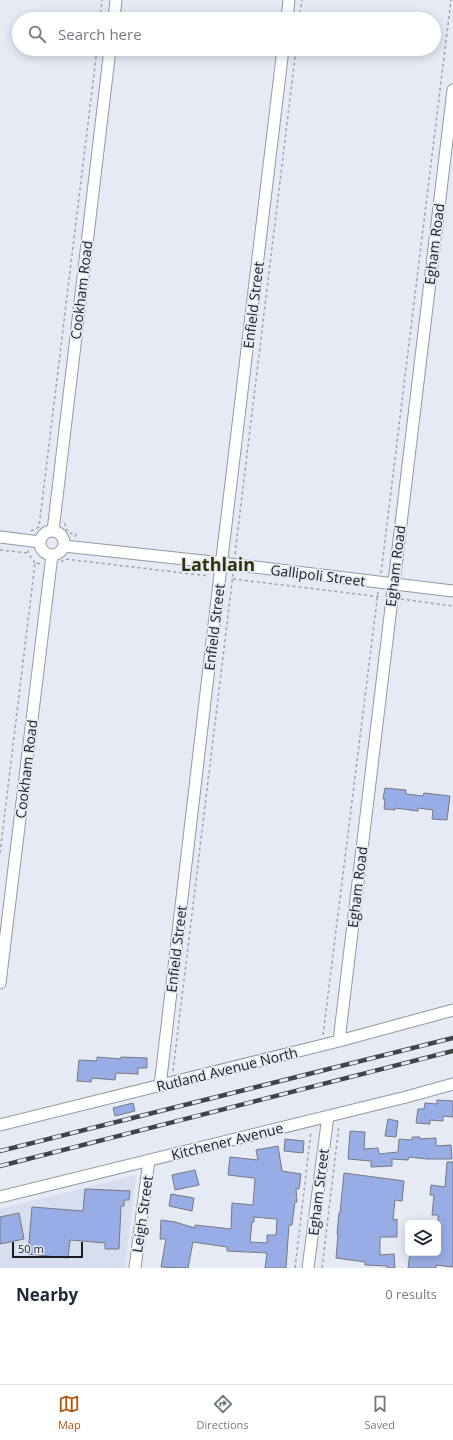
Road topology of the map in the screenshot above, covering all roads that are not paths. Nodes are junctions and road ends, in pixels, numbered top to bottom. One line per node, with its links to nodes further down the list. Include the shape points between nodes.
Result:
1 (116, 0): 3 (street)
2 (289, 0): 4 (street)
3 (115, 12)
4 (287, 12)
5 (109, 56): 8 (street, Cookham Road)
6 (282, 56): 13 (street, Enfield Street)
7 (453, 90): 14 (street, Egham Road)
8 (53, 526): 10 (street); 11 (street)
9 (0, 537): 10 (street)
10 (35, 541): 12 (street)
11 (69, 546): 12 (street); 13 (street, Gallipoli Street)
12 (51, 560): 16 (street, Cookham Road)
13 (222, 563): 14 (street, Gallipoli Street); 20 (street, Enfield Street)
14 (393, 584): 15 (street, Gallipoli Street); 18 (street, Egham Road)
15 (453, 591)
16 (0, 982)
17 (453, 1010): 18 (street, Rutland Avenue North)
18 (338, 1041): 20 (street, Rutland Avenue North)
19 (453, 1084): 21 (street, Kitchener Avenue)
20 (160, 1086): 22 (street, Rutland Avenue North)
21 (328, 1116): 23 (street, Kitchener Avenue); 26 (street, Egham Street)
22 (0, 1125)
23 (149, 1160): 24 (street, Kitchener Avenue); 25 (street, Leigh Street)
24 (0, 1197)
25 (135, 1268)
26 (308, 1268)

